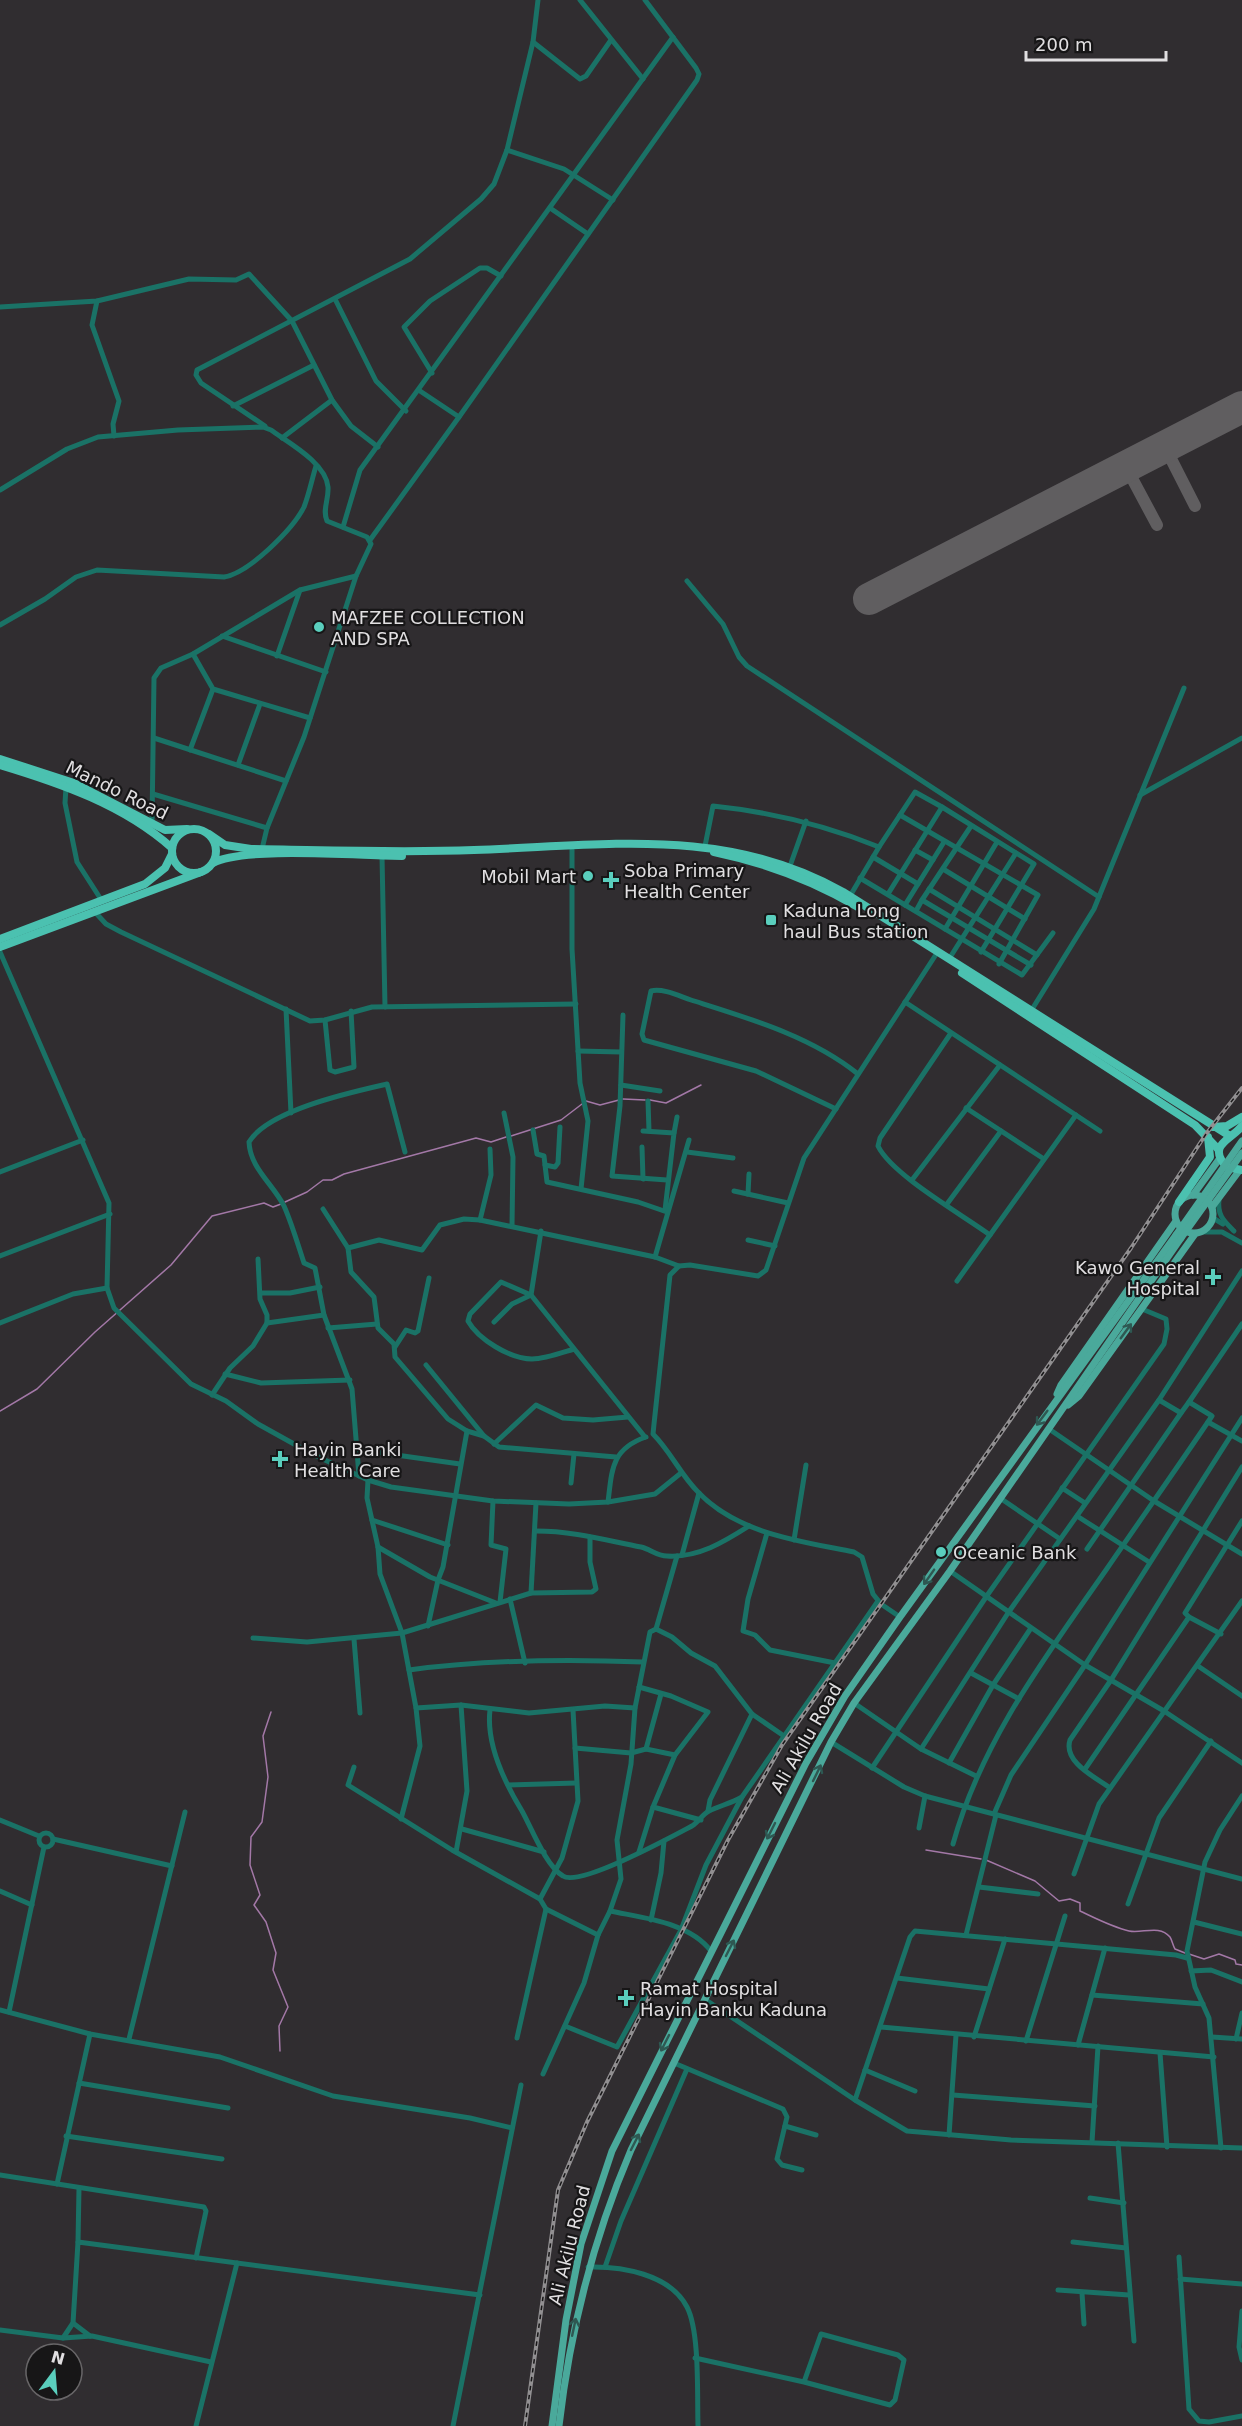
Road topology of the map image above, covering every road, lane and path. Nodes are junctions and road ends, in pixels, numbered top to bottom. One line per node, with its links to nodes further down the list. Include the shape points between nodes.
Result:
1 (538, 0): 6 (street)
2 (580, 0): 5 (street)
3 (645, 0): 4 (street)
4 (673, 37): 7 (street); 10 (street, via 696,68 697,80)
5 (611, 40): 6 (street, via 580,79); 7 (street)
6 (533, 42): 8 (street)
7 (642, 79): 9 (street)
8 (507, 150): 9 (street); 14 (street, via 494,184 482,199 410,259)
9 (574, 174): 10 (street); 11 (street)
10 (613, 200): 12 (street)
11 (550, 208): 12 (street); 13 (street)
12 (588, 234): 24 (street)
13 (501, 276): 19 (street); 19 (street, via 487,267 480,268 430,301 404,327)
14 (335, 299): 17 (street); 23 (street, via 376,381)
15 (97, 301): 16 (street); 17 (street, via 189,279 236,280 249,274); 26 (street, via 92,326 119,401)
16 (0, 307)
17 (292, 321): 18 (street); 22 (street, via 197,370 201,383)
18 (314, 365): 21 (street); 22 (street)
19 (432, 374): 20 (street)
20 (420, 391): 23 (street); 24 (street)
21 (332, 400): 27 (street); 28 (street, via 351,426)
22 (232, 406): 25 (street)
23 (406, 411): 28 (street)
24 (459, 417): 32 (street)
25 (271, 430): 26 (street, via 221,428); 27 (street)
26 (114, 436): 30 (street, via 67,449)
27 (282, 438): 29 (street)
28 (378, 447): 31 (street, via 360,470)
29 (316, 466): 31 (street, via 327,481 325,518); 36 (street, via 299,513 263,555 234,576 97,570 76,577)
30 (0, 490)
31 (343, 527): 32 (street)
32 (370, 540): 33 (street)
33 (356, 576): 35 (street); 40 (street)
34 (687, 581): 91 (street, via 723,624 747,666)
35 (300, 590): 37 (street); 39 (street)
36 (0, 625)
37 (222, 636): 38 (street); 39 (street)
38 (193, 654): 42 (street); 45 (street, via 155,674)
39 (277, 656): 40 (street)
40 (326, 672): 44 (street)
41 (1184, 688): 54 (street)
42 (213, 689): 43 (street); 47 (street)
43 (260, 704): 44 (street); 50 (street)
44 (310, 718): 51 (street)
45 (154, 738): 47 (street); 53 (street)
46 (1242, 738): 54 (street)
47 (190, 750): 50 (street)
48 (0, 759): 58 (highway, Mando Road, via 74,783)
49 (0, 765): 52 (highway, Mando Road)
50 (238, 765): 51 (street)
51 (286, 781): 60 (street)
52 (66, 787): 72 (highway, Mando Road, via 151,830); 94 (street, via 65,803 77,862)
53 (153, 794): 58 (street); 60 (street)
54 (1140, 795): 91 (street)
55 (942, 807): 56 (street, via 915,792); 59 (street); 62 (street)
56 (900, 815): 62 (street); 67 (street)
57 (806, 821): 66 (street, via 759,810 713,806); 67 (street); 79 (street)
58 (152, 824): 61 (highway, Mando Road, via 171,832)
59 (971, 826): 65 (street); 68 (street)
60 (267, 828): 69 (street)
61 (187, 829): 63 (highway); 72 (highway, via 174,840)
62 (926, 832): 64 (street); 71 (street)
63 (209, 834): 69 (highway, via 232,847); 76 (highway, via 216,848)
64 (944, 842): 68 (street); 77 (street)
65 (997, 843): 73 (street); 78 (street)
66 (705, 846): 69 (highway, via 636,843 473,850); 79 (highway)
67 (879, 847): 75 (street)
68 (956, 848): 78 (street); 80 (street)
69 (262, 849)
70 (572, 850): 74 (highway); 116 (highway, via 691,849 762,862 835,893); 123 (street)
71 (915, 850): 77 (street); 82 (street)
72 (172, 851): 81 (highway, via 179,868); 94 (highway, via 165,868 153,879)
73 (1016, 853): 83 (street); 86 (street, via 1034,864)
74 (382, 856): 76 (highway, via 250,854); 124 (street)
75 (873, 857): 82 (street); 84 (street)
76 (213, 863): 81 (highway)
77 (931, 863): 80 (street); 85 (street)
78 (984, 864): 83 (street); 87 (street)
79 (790, 866): 90 (highway)
80 (941, 871): 87 (street); 88 (street)
81 (201, 872): 98 (highway)
82 (900, 873): 85 (street); 89 (street)
83 (1003, 875): 86 (street); 92 (street)
84 (860, 878): 89 (street); 90 (street)
85 (918, 884): 95 (street)
86 (1022, 885): 97 (street); 102 (street, via 1038,895)
87 (971, 887): 92 (street); 96 (street)
88 (929, 889): 93 (street); 96 (street)
89 (888, 894): 95 (street)
90 (850, 896): 117 (highway)
91 (1099, 897): 127 (street)
92 (989, 898): 97 (street); 101 (street)
93 (922, 900): 99 (street); 100 (street)
94 (102, 901): 107 (highway)
95 (905, 905): 99 (street)
96 (958, 907): 100 (street); 101 (street)
97 (1007, 909): 102 (street); 105 (street)
98 (94, 911): 111 (highway); 125 (street, via 106,924)
99 (916, 911): 103 (street)
100 (952, 918): 103 (street); 104 (street)
101 (977, 919): 104 (street); 105 (street)
102 (1025, 919): 110 (street)
103 (945, 929): 108 (street)
104 (970, 930): 108 (street); 109 (street)
105 (994, 930): 109 (street); 110 (street)
106 (1053, 933): 115 (street)
107 (0, 939)
108 (963, 940): 114 (street); 117 (street)
109 (988, 941): 112 (street); 114 (street)
110 (1013, 941): 112 (street); 115 (street)
111 (0, 947)
112 (1006, 951): 118 (street); 119 (street)
113 (0, 952): 154 (street)
114 (981, 952): 119 (street)
115 (1038, 955): 120 (street)
116 (935, 956): 122 (street); 153 (highway)
117 (949, 959): 127 (highway)
118 (1023, 961): 120 (street); 121 (street)
119 (999, 964): 121 (street)
120 (1031, 965): 121 (street, via 1024,975)
121 (1016, 972)
122 (905, 1002): 130 (street); 134 (street)
123 (576, 1004): 124 (street); 131 (street)
124 (384, 1007): 126 (street)
125 (286, 1009): 129 (street, via 310,1021); 140 (street)
126 (351, 1011): 129 (street); 129 (street, via 354,1067 330,1070)
127 (1031, 1011): 147 (highway)
128 (623, 1015): 132 (street)
129 (325, 1020)
130 (951, 1033): 133 (street); 171 (street, via 880,1138 881,1152)
131 (578, 1052): 132 (street); 172 (street, via 588,1131)
132 (621, 1052): 135 (street)
133 (1000, 1065): 138 (street); 142 (street)
134 (858, 1074): 139 (street); 139 (street, via 770,1026 666,992 650,993 642,1034 645,1040 756,1071)
135 (621, 1085): 136 (street); 169 (street, via 612,1176)
136 (660, 1091)
137 (648, 1101): 151 (street, via 646,1131)
138 (966, 1108): 149 (street); 171 (street)
139 (836, 1109): 178 (street, via 804,1158)
140 (291, 1113): 159 (street, via 388,1084); 205 (street, via 267,1125 249,1142 250,1153 283,1204 297,1249 304,1263 315,1268)
141 (504, 1113): 187 (street, via 514,1180)
142 (1076, 1114): 150 (street); 164 (street)
143 (678, 1117): 151 (street)
144 (1242, 1117): 147 (highway, via 1227,1126)
145 (1242, 1126): 152 (highway)
146 (560, 1127): 165 (street, via 557,1166)
147 (1212, 1127): 152 (highway)
148 (533, 1130): 165 (street, via 537,1154 543,1155)
149 (1001, 1131): 164 (street); 179 (street)
150 (1100, 1131)
151 (674, 1133): 170 (street)
152 (1236, 1135): 162 (highway, via 1224,1140)
153 (1208, 1136): 162 (highway); 177 (highway, via 1210,1157)
154 (83, 1140): 167 (street); 183 (street)
155 (689, 1140): 160 (street)
156 (1242, 1141): 193 (main road, Ali Akilu Road, bridge)
157 (642, 1147): 169 (street)
158 (490, 1149): 185 (street, via 490,1176)
159 (405, 1152)
160 (687, 1152): 163 (street); 182 (street)
161 (1242, 1153): 193 (main road, Ali Akilu Road, bridge)
162 (1220, 1154): 166 (highway, via 1227,1167); 175 (main road)
163 (733, 1158)
164 (1044, 1159): 191 (street)
165 (544, 1165): 172 (street, via 547,1182)
166 (1241, 1171): 176 (main road)
167 (0, 1172)
168 (749, 1174): 174 (street)
169 (644, 1179): 170 (street)
170 (668, 1180): 182 (street)
171 (912, 1180): 179 (street)
172 (581, 1189): 182 (street)
173 (734, 1191): 174 (street)
174 (747, 1194): 178 (street)
175 (1193, 1195): 177 (main road); 180 (main road, via 1208,1201)
176 (1219, 1200): 180 (main road); 189 (street, via 1217,1209)
177 (1179, 1202): 186 (main road)
178 (788, 1203): 196 (street)
179 (947, 1204): 191 (street)
180 (1212, 1208): 184 (main road)
181 (323, 1209): 197 (street)
182 (666, 1211): 199 (street)
183 (110, 1214): 198 (street); 206 (street)
184 (1213, 1218): 189 (street); 190 (main road, via 1212,1224)
185 (480, 1220): 187 (street); 197 (street, via 440,1225 422,1250 379,1240)
186 (1176, 1221): 190 (main road, via 1180,1228); 225 (main road, via 1061,1385)
187 (512, 1226): 188 (street)
188 (541, 1231): 199 (street); 208 (street)
189 (1234, 1231): 192 (street)
190 (1199, 1233): 195 (street, via 1222,1232); 209 (main road)
191 (990, 1234): 204 (street)
192 (1242, 1236)
193 (1179, 1237): 225 (main road, Ali Akilu Road); 226 (main road, Ali Akilu Road)
194 (748, 1240): 196 (street)
195 (1242, 1243)
196 (775, 1246): 201 (street, via 766,1270 758,1276)
197 (348, 1248): 214 (street, via 351,1272 374,1297)
198 (0, 1256)
199 (655, 1257): 201 (street)
200 (258, 1259): 207 (street)
201 (679, 1266): 233 (street, via 670,1275)
202 (1242, 1271): 223 (street)
203 (429, 1278): 217 (street, via 418,1331 406,1330)
204 (957, 1281)
205 (320, 1287): 207 (street); 210 (street)
206 (107, 1288): 212 (street, via 73,1294); 222 (street, via 116,1311 191,1384)
207 (261, 1293): 213 (street)
208 (531, 1295): 211 (street, via 512,1304); 218 (street); 218 (street, via 501,1282 468,1321 481,1336 527,1359)
209 (1142, 1309): 226 (main road, one-way to 209, via 1079,1396); 241 (street, via 1166,1319 1164,1344)
210 (324, 1315): 213 (street); 216 (street)
211 (494, 1322)
212 (0, 1323)
213 (267, 1323): 220 (street, via 253,1346)
214 (377, 1324): 216 (street); 217 (street)
215 (1242, 1324): 224 (street)
216 (328, 1328): 221 (street)
217 (395, 1347): 232 (street, via 395,1357 448,1419)
218 (574, 1349): 228 (street)
219 (426, 1365): 235 (street)
220 (225, 1374): 221 (street, via 261,1383); 222 (street)
221 (350, 1380): 239 (street)
222 (212, 1395): 248 (street, via 286,1440)
223 (1159, 1400): 227 (street); 246 (street)
224 (1189, 1402): 227 (street); 230 (street, via 1212,1416)
225 (1054, 1403): 291 (main road, Ali Akilu Road, one-way to 291)
226 (1063, 1408): 231 (main road, Ali Akilu Road)
227 (1181, 1413): 251 (street)
228 (628, 1416): 236 (street); 238 (street, via 562,1418 536,1405)
229 (1242, 1418): 234 (street)
230 (1208, 1422): 234 (street); 258 (street)
231 (1049, 1429): 241 (street); 255 (main road, Ali Akilu Road)
232 (467, 1431): 235 (street); 243 (street)
233 (653, 1434): 236 (street); 247 (street, via 672,1455)
234 (1233, 1435): 237 (street); 262 (street)
235 (484, 1437): 238 (street)
236 (645, 1437): 242 (street, via 634,1441)
237 (1242, 1441)
238 (494, 1444): 240 (street)
239 (358, 1452): 243 (street); 248 (street)
240 (574, 1454): 242 (street); 250 (street)
241 (1086, 1456): 246 (street); 252 (street)
242 (616, 1458): 257 (street)
243 (460, 1464): 254 (street)
244 (806, 1465): 273 (street)
245 (1242, 1467): 269 (street)
246 (1108, 1472): 251 (street); 260 (street)
247 (681, 1473): 253 (street); 257 (street, via 655,1494)
248 (359, 1476): 249 (street)
249 (368, 1480): 254 (street); 263 (street)
250 (571, 1483)
251 (1131, 1486): 258 (street); 268 (street)
252 (1062, 1488): 260 (street); 265 (street)
253 (699, 1493): 266 (street); 280 (street)
254 (455, 1497): 256 (street); 274 (street)
255 (1000, 1497): 265 (street); 282 (main road, Ali Akilu Road)
256 (493, 1501): 259 (street); 289 (street, via 490,1545 506,1549)
257 (608, 1502): 259 (street)
258 (1154, 1502): 262 (street); 275 (street)
259 (537, 1503): 267 (street)
260 (1085, 1503): 261 (street)
261 (1077, 1516): 268 (street); 272 (street)
262 (1179, 1517): 269 (street); 281 (street)
263 (372, 1520): 274 (street); 277 (street)
264 (1242, 1521): 276 (street)
265 (1038, 1523): 272 (street); 285 (street)
266 (748, 1526): 270 (street); 280 (street, via 719,1545)
267 (536, 1531): 271 (street, via 573,1532); 284 (street)
268 (1099, 1531): 275 (street); 278 (street)
269 (1201, 1532): 276 (street); 308 (street)
270 (767, 1533): 273 (street); 303 (street, via 743,1631 755,1635 770,1650)
271 (590, 1537): 280 (street, via 642,1548 659,1556); 284 (street, via 595,1591)
272 (1060, 1539): 290 (street)
273 (794, 1540): 287 (street, via 862,1557)
274 (448, 1545): 283 (street)
275 (1122, 1545): 281 (street); 300 (street)
276 (1224, 1546): 279 (street); 292 (street, via 1185,1613)
277 (378, 1547): 283 (street); 296 (street, via 380,1574)
278 (1087, 1549)
279 (1242, 1554)
280 (680, 1556): 295 (street)
281 (1149, 1562): 304 (street)
282 (950, 1571): 285 (street); 315 (main road, Ali Akilu Road)
283 (438, 1580): 289 (street); 293 (street)
284 (531, 1593): 286 (street)
285 (986, 1597): 290 (street); 324 (street)
286 (510, 1599): 289 (street); 302 (street)
287 (878, 1601): 291 (street); 303 (street)
288 (1242, 1601): 297 (street)
289 (498, 1602): 293 (street)
290 (1008, 1612): 294 (street); 307 (street)
291 (900, 1617): 369 (main road, Ali Akilu Road, one-way to 369, via 821,1735)
292 (1189, 1617): 297 (street); 312 (street)
293 (428, 1626): 296 (street)
294 (1031, 1628): 300 (street); 309 (street)
295 (656, 1629): 301 (street, via 649,1634); 323 (street, via 714,1666)
296 (402, 1633): 299 (street); 306 (street)
297 (1221, 1634): 305 (street)
298 (253, 1638): 299 (street, via 307,1642)
299 (354, 1639): 322 (street)
300 (1054, 1643): 304 (street); 314 (street)
301 (643, 1662): 302 (street, via 573,1659); 310 (street)
302 (525, 1663): 306 (street)
303 (835, 1663): 325 (street)
304 (1085, 1665): 308 (street); 349 (street, via 1011,1775)
305 (1198, 1666): 313 (street); 321 (street)
306 (409, 1670): 317 (street)
307 (971, 1673): 309 (street); 330 (street)
308 (1111, 1680): 312 (street); 337 (street, via 1070,1740 1068,1752)
309 (993, 1685): 314 (street); 333 (street)
310 (639, 1687): 311 (street); 318 (street)
311 (661, 1694): 329 (street); 332 (street, via 708,1712)
312 (1135, 1695): 321 (street); 337 (street)
313 (1242, 1696)
314 (1019, 1699): 338 (street)
315 (854, 1703): 324 (street); 327 (main road, Ali Akilu Road)
316 (461, 1705): 317 (street); 319 (street); 354 (street, via 467,1791)
317 (416, 1708): 350 (street, via 420,1746)
318 (635, 1708): 320 (street); 331 (street)
319 (490, 1710): 320 (street); 340 (street, via 491,1745)
320 (573, 1710): 328 (street)
321 (1164, 1711): 326 (street); 341 (street)
322 (360, 1713)
323 (752, 1714): 325 (street); 347 (street)
324 (896, 1732): 330 (street); 336 (street)
325 (784, 1737): 344 (street)
326 (1211, 1741): 334 (street); 364 (street, via 1159,1818)
327 (831, 1742): 336 (street); 371 (main road, Ali Akilu Road, one-way to 327)
328 (574, 1748): 331 (street); 339 (street)
329 (646, 1749): 331 (street); 332 (street)
330 (921, 1749): 333 (street)
331 (631, 1753): 365 (street, via 617,1840)
332 (675, 1755): 346 (street)
333 (949, 1763): 338 (street)
334 (1242, 1763)
335 (354, 1767): 350 (street, via 348,1785)
336 (872, 1768): 342 (street)
337 (1085, 1769): 341 (street)
338 (976, 1776): 345 (street)
339 (576, 1783): 340 (street); 368 (street, via 578,1801)
340 (508, 1785): 362 (street)
341 (1110, 1788): 356 (street)
342 (925, 1796): 345 (street); 353 (street)
343 (1242, 1796): 367 (street, via 1220,1830)
344 (742, 1797): 347 (street); 384 (street, via 706,1865)
345 (963, 1806): 349 (street); 359 (street)
346 (652, 1807): 352 (street); 363 (street)
347 (708, 1811): 352 (street)
348 (185, 1812): 366 (street)
349 (995, 1815): 356 (street); 373 (street)
350 (401, 1819): 361 (street)
351 (0, 1820): 355 (street)
352 (701, 1820): 358 (street)
353 (919, 1828)
354 (462, 1829): 361 (street); 362 (street)
355 (39, 1836): 357 (street, via 48,1832); 360 (street)
356 (1085, 1837): 364 (street); 370 (street)
357 (53, 1839): 360 (street, via 52,1844); 366 (street)
358 (664, 1841): 363 (street); 382 (street)
359 (953, 1844)
360 (44, 1847): 378 (street)
361 (456, 1852): 376 (street)
362 (544, 1852): 368 (street)
363 (639, 1852): 365 (street)
364 (1145, 1854): 367 (street); 377 (street)
365 (619, 1862): 368 (street, via 571,1879); 380 (street, via 621,1879)
366 (172, 1866): 410 (street)
367 (1203, 1869): 372 (street); 383 (street)
368 (556, 1870): 376 (street)
369 (750, 1872): 371 (main road); 391 (main road, Ali Akilu Road)
370 (1074, 1874)
371 (765, 1880): 398 (main road, Ali Akilu Road, one-way to 371)
372 (1242, 1880)
373 (979, 1887): 375 (street); 387 (street)
374 (0, 1891): 378 (street)
375 (1038, 1894)
376 (540, 1899): 379 (street)
377 (1128, 1904)
378 (32, 1905): 401 (street)
379 (546, 1909): 386 (street); 409 (street)
380 (610, 1911): 382 (street); 386 (street)
381 (1065, 1916): 389 (street)
382 (651, 1920): 384 (street)
383 (1194, 1922): 385 (street); 392 (street)
384 (681, 1930): 391 (street, via 700,1939); 403 (street, via 617,2047)
385 (1242, 1934)
386 (598, 1935): 403 (street, via 584,1983)
387 (966, 1935): 388 (street); 394 (street, via 915,1931)
388 (1005, 1939): 389 (street); 396 (street)
389 (1056, 1944): 390 (street); 412 (street)
390 (1105, 1948): 392 (street); 397 (street)
391 (711, 1951): 473 (main road, Ali Akilu Road, one-way to 473, via 612,2151 596,2194 573,2279)
392 (1187, 1955): 393 (street)
393 (1191, 1971): 395 (street, via 1210,1970); 399 (street)
394 (897, 1978): 396 (street); 404 (street)
395 (1242, 1982)
396 (989, 1989): 407 (street)
397 (1092, 1995): 399 (street); 413 (street)
398 (706, 2000): 417 (main road, Ali Akilu Road); 425 (street)
399 (1203, 2004): 408 (street)
400 (0, 2010): 401 (street)
401 (9, 2012): 405 (street)
402 (1242, 2013): 411 (street)
403 (565, 2026): 420 (street)
404 (881, 2027): 406 (street); 419 (street)
405 (90, 2034): 410 (street); 421 (street)
406 (957, 2035): 407 (street); 424 (street)
407 (974, 2037): 412 (street)
408 (1212, 2037): 411 (street); 416 (street)
409 (517, 2038)
410 (129, 2039): 429 (street, via 220,2057 333,2096)
411 (1239, 2039)
412 (1026, 2041): 413 (street)
413 (1078, 2045): 414 (street)
414 (1098, 2046): 415 (street); 426 (street)
415 (1160, 2053): 416 (street); 435 (street)
416 (1214, 2057): 436 (street)
417 (674, 2063): 418 (street); 451 (main road, Ali Akilu Road, one-way to 417, via 619,2179)
418 (687, 2069): 428 (street, via 783,2109 787,2117); 452 (street, via 621,2220)
419 (865, 2070): 423 (street); 425 (street)
420 (543, 2074)
421 (79, 2083): 427 (street); 432 (street)
422 (521, 2085): 429 (street)
423 (915, 2091)
424 (953, 2095): 426 (street); 431 (street)
425 (855, 2100): 431 (street, via 907,2131)
426 (1095, 2106): 433 (street)
427 (228, 2108)
428 (785, 2126): 430 (street); 439 (street, via 777,2159 782,2165)
429 (512, 2128): 457 (street)
430 (816, 2135)
431 (949, 2135): 433 (street)
432 (66, 2136): 438 (street); 441 (street)
433 (1092, 2142): 434 (street)
434 (1118, 2144): 435 (street); 444 (street)
435 (1167, 2146): 436 (street)
436 (1221, 2148): 437 (street)
437 (1242, 2148)
438 (222, 2159)
439 (802, 2170)
440 (0, 2175): 441 (street)
441 (57, 2184): 442 (street)
442 (79, 2188): 445 (street); 449 (street, via 204,2207)
443 (1090, 2198): 444 (street)
444 (1124, 2203): 447 (street)
445 (78, 2242): 449 (street); 460 (street)
446 (1073, 2242): 447 (street)
447 (1126, 2248): 458 (street)
448 (1179, 2257): 453 (street)
449 (196, 2258): 450 (street)
450 (237, 2263): 457 (street); 468 (street)
451 (588, 2267): 452 (street); 474 (main road, Ali Akilu Road, one-way to 451, via 571,2343)
452 (605, 2267): 466 (street, via 642,2274 683,2301 691,2318)
453 (1180, 2279): 454 (street); 470 (street, via 1189,2409 1199,2421)
454 (1242, 2284)
455 (1058, 2290): 456 (street)
456 (1082, 2293): 458 (street); 461 (street)
457 (480, 2295): 472 (street)
458 (1129, 2295): 465 (street)
459 (1242, 2311): 467 (street)
460 (73, 2323): 463 (street); 464 (street)
461 (1084, 2324)
462 (0, 2330): 464 (street)
463 (92, 2336): 464 (street); 468 (street)
464 (63, 2338)
465 (1134, 2341)
466 (695, 2358): 469 (street); 475 (street)
467 (1242, 2360)
468 (211, 2362): 471 (street)
469 (804, 2382): 469 (street, via 890,2405 895,2400 904,2361 898,2355 821,2334)
470 (1242, 2416)
471 (196, 2426)
472 (453, 2426)
473 (552, 2426)
474 (559, 2426)
475 (698, 2426)

